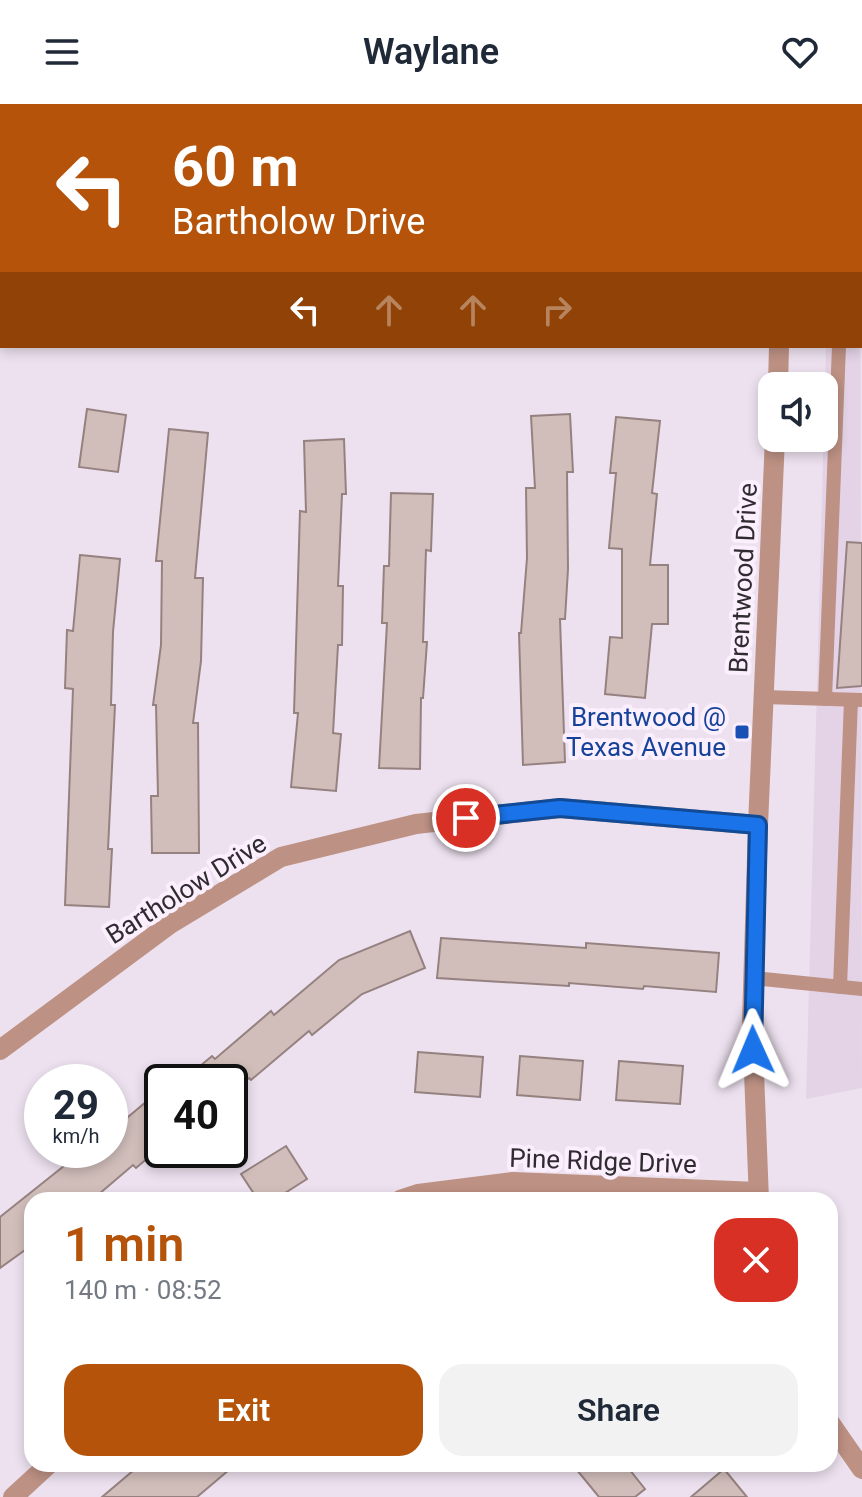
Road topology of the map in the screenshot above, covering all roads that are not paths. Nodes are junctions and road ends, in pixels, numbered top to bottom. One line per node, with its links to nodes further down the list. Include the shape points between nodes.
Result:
1 (779, 348): 3 (street)
2 (839, 348): 6 (lane)
3 (778, 372)
4 (774, 452): 5 (street, Brentwood Drive)
5 (764, 697): 6 (lane); 8 (street, Brentwood Drive)
6 (825, 699): 7 (lane)
7 (856, 700): 10 (lane)
8 (758, 825): 9 (street, Brentwood Drive); 12 (street, Bartholow Drive, via 560,808 416,824 281,857 170,924)
9 (753, 978): 10 (lane); 15 (street, Brentwood Drive)
10 (840, 987): 11 (lane)
11 (862, 989)
12 (0, 1050)
13 (434, 1192): 14 (street, Pine Ridge Drive, via 513,1182)
14 (689, 1192)
15 (759, 1192)
16 (838, 1434): 17 (street)
17 (862, 1469)
18 (40, 1472): 19 (street)
19 (13, 1497)

